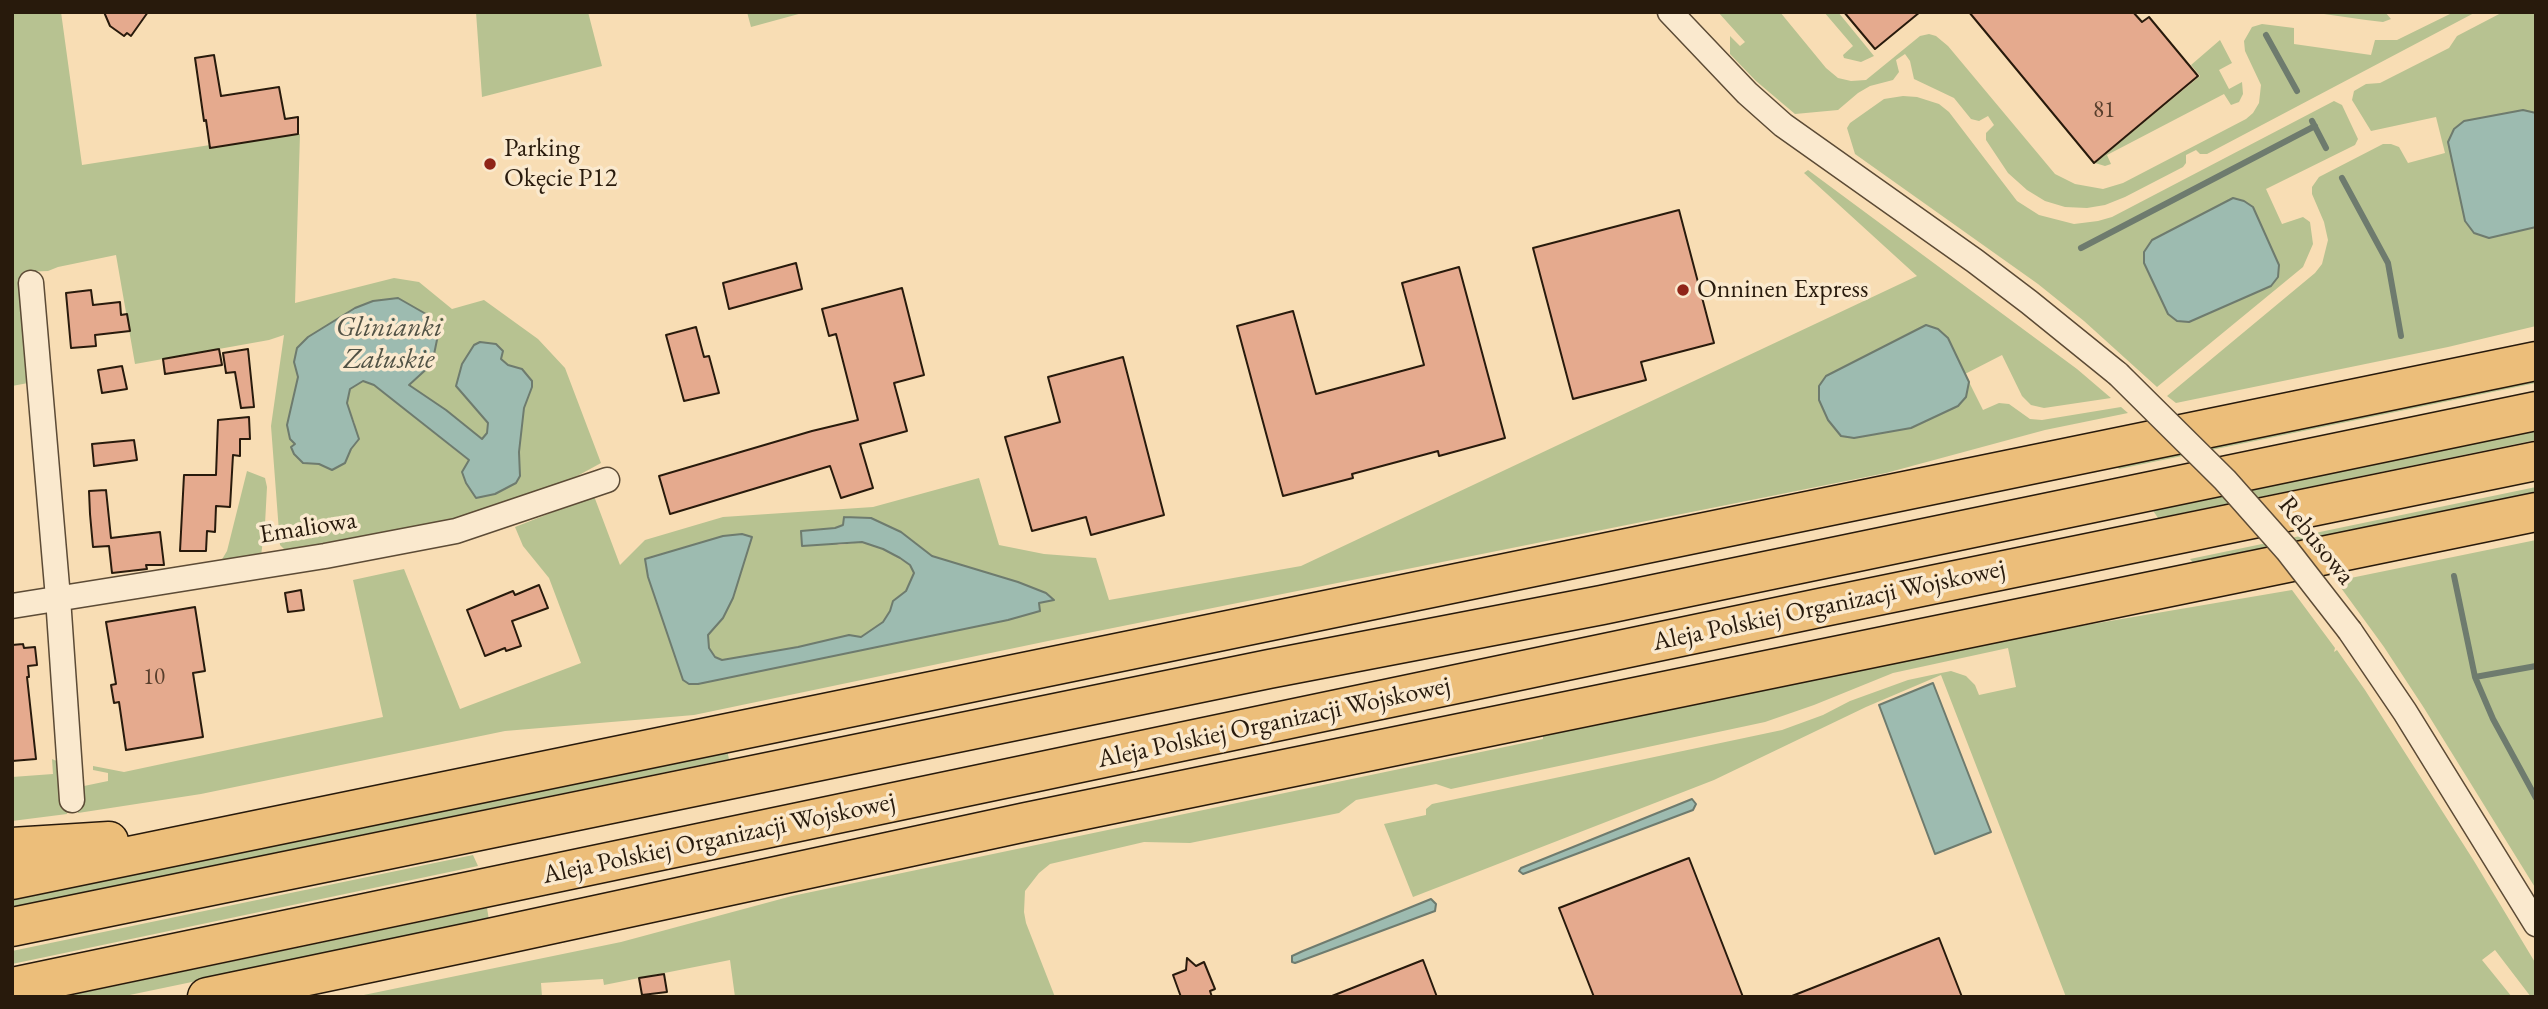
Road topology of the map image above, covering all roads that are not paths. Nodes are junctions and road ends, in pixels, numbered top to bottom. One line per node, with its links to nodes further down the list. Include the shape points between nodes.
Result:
1 (1670, 12): 16 (street, Rebusowa, bridge, via 1776,118 2060,326 2118,374 2225,480 2350,631)
2 (31, 283): 10 (street)
3 (2536, 345): 5 (highway)
4 (2536, 361): 5 (highway)
5 (2451, 378): 13 (highway)
6 (2536, 411): 17 (highway, Aleja Polskiej Organizacji Wojskowej)
7 (2536, 460): 18 (highway, Aleja Polskiej Organizacji Wojskowej)
8 (607, 480): 10 (street, Emaliowa, via 456,531)
9 (2536, 512): 19 (highway, via 1026,821)
10 (58, 598): 11 (street, Emaliowa); 12 (street)
11 (12, 606)
12 (72, 800)
13 (254, 832): 14 (highway); 15 (highway)
14 (12, 847)
15 (12, 880)
16 (2536, 924)
17 (12, 927)
18 (12, 987)
19 (206, 997)

